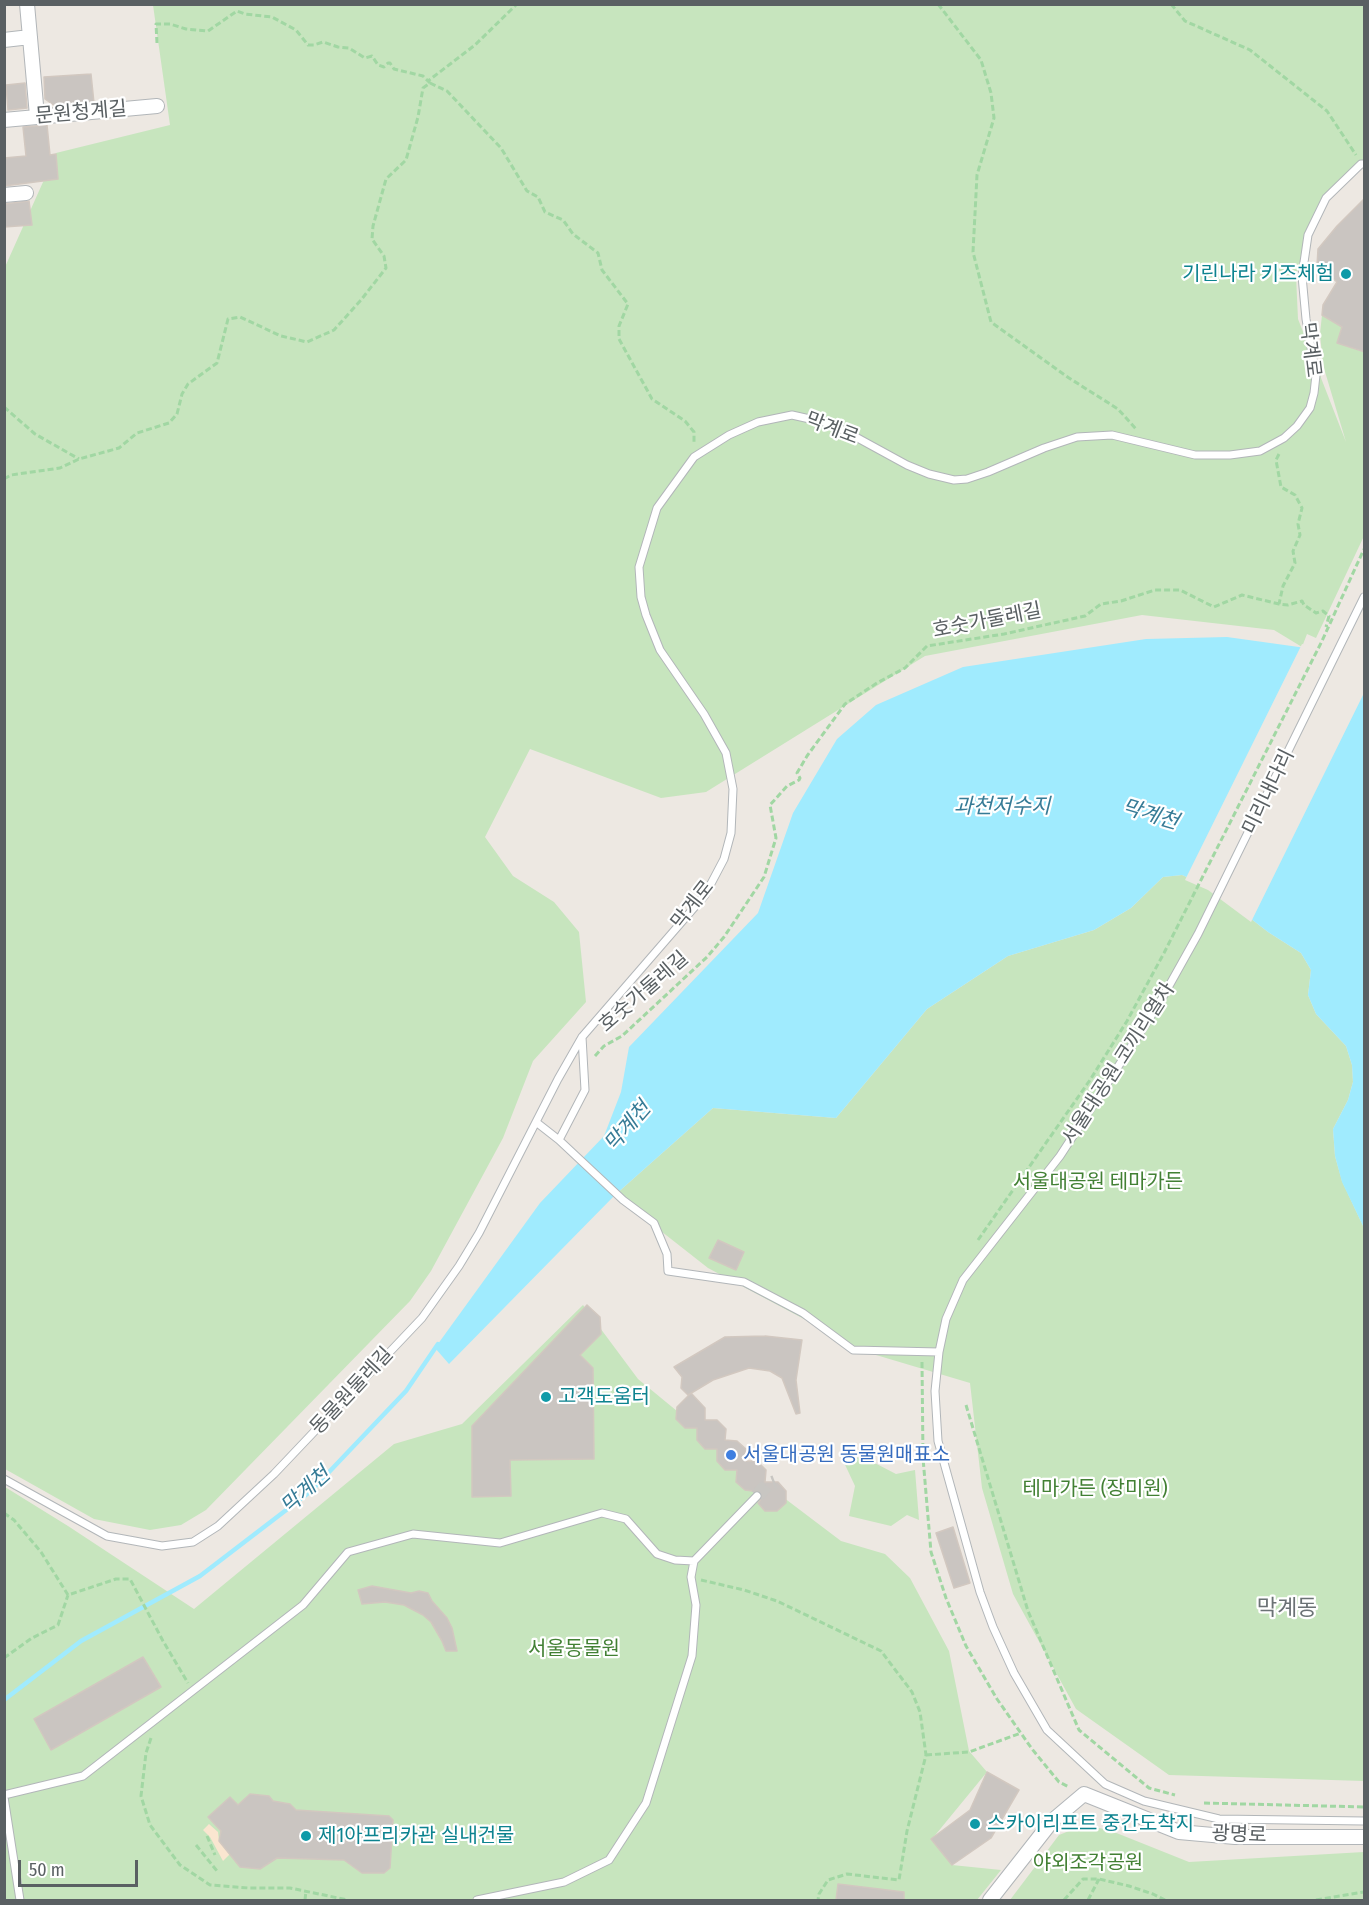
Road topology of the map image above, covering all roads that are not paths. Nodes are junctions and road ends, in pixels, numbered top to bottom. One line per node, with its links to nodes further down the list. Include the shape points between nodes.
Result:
1 (27, 4): 2 (street)
2 (30, 37): 3 (street); 5 (street)
3 (4, 40)
4 (157, 106): 5 (street, 문원청계길)
5 (37, 116): 6 (street, 문원청계길)
6 (4, 120)
7 (1363, 164): 12 (lane, 막계로, via 1326,198 1308,235 1302,276 1316,375 1310,408 1298,426 1260,451 1195,455 1112,435 1077,437 988,472 954,480 907,465 832,424 792,415 758,422 694,457 657,508 639,567 641,597 660,650 726,753 733,789 731,833 724,859 705,895)
8 (26, 193): 9 (street)
9 (4, 195)
10 (1365, 597): 11 (lane, 미리내다리)
11 (1198, 934): 15 (lane, 서울대공원 코끼리열차, via 1160,1002 1060,1156 963,1280 946,1319)
12 (582, 1037): 13 (lane, 동물원둘레길); 14 (lane, via 585,1090)
13 (536, 1122): 14 (lane); 16 (lane, 동물원둘레길, via 479,1233 422,1318 274,1474 218,1526 193,1542 162,1546 106,1536)
14 (559, 1140): 15 (lane, via 623,1200 654,1223 667,1254 668,1271 744,1282 804,1313 853,1350)
15 (939, 1352): 20 (lane, 서울대공원 코끼리열차, via 934,1391 938,1441 980,1592 1014,1673 1047,1730 1105,1784 1144,1801 1219,1818)
16 (4, 1479)
17 (757, 1496): 18 (lane)
18 (694, 1561): 19 (lane, via 657,1554 626,1519 602,1514 500,1543 413,1534 348,1552 303,1605 83,1776); 23 (lane, via 692,1656 646,1803 609,1860 564,1882)
19 (4, 1796): 22 (lane)
20 (1365, 1821)
21 (1365, 1837): 24 (street, 광명로, via 1235,1837 1179,1832 1084,1794 1052,1821)
22 (20, 1900)
23 (477, 1900)
24 (990, 1900)

